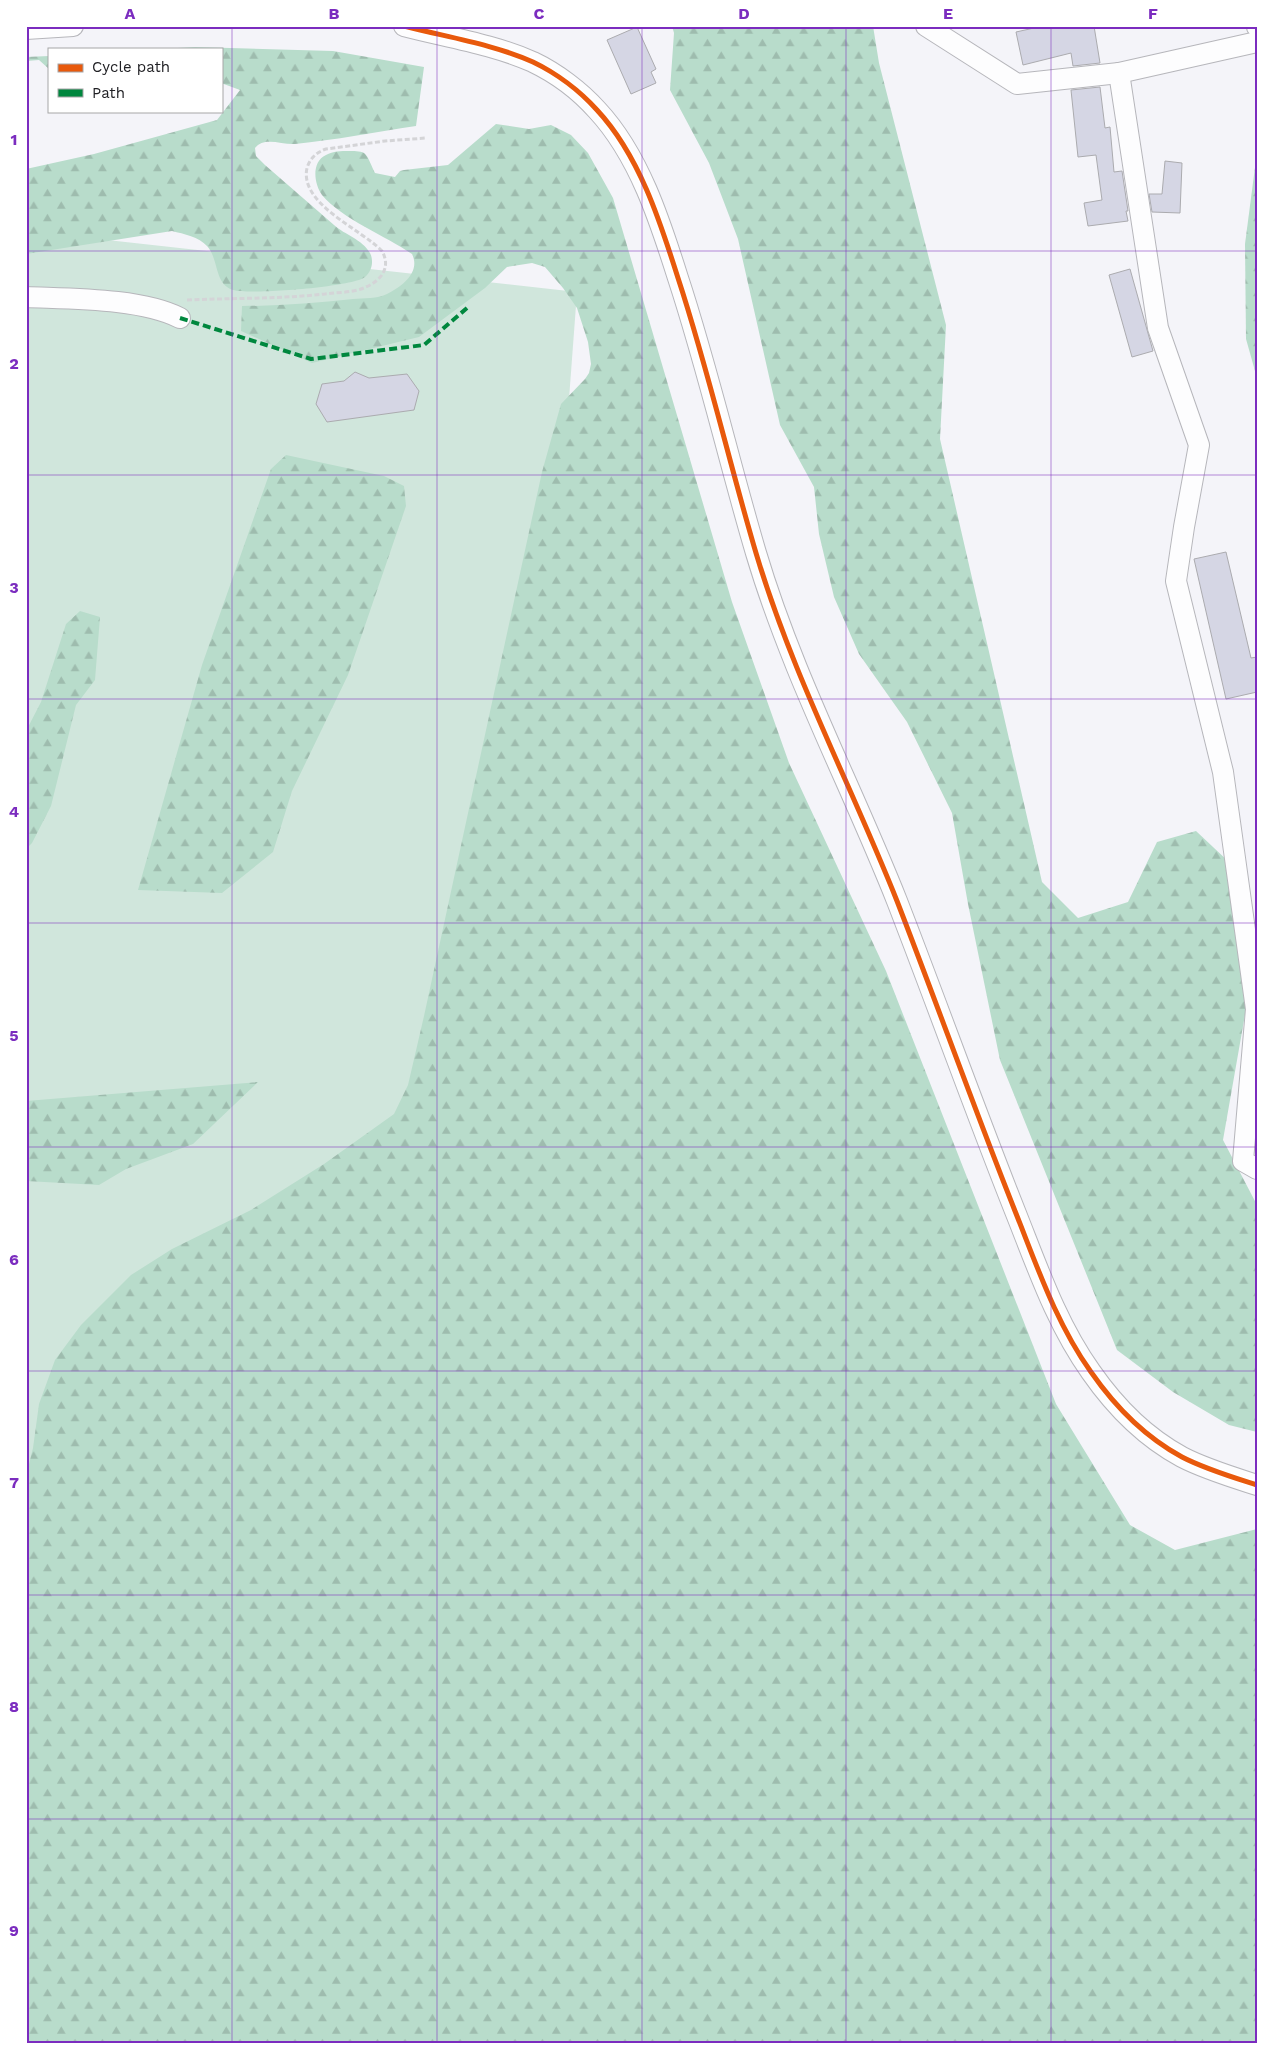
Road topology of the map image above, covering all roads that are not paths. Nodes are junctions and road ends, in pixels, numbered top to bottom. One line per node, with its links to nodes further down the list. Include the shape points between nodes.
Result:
1 (73, 26): 4 (street)
2 (404, 26): 13 (street, via 534,62 574,89 614,130 636,169 670,252 773,607 895,897 1054,1309 1092,1374 1122,1410 1149,1435 1180,1456)
3 (926, 26): 6 (street, via 1017,84)
4 (26, 28)
5 (1257, 42): 6 (street)
6 (1119, 73): 9 (street, via 1158,328 1199,445 1176,581 1222,772)
7 (26, 297): 8 (street, via 100,301 158,310)
8 (180, 318)
9 (1254, 975): 10 (street)
10 (1255, 1045): 11 (street)
11 (1252, 1110): 12 (street, via 1243,1161)
12 (1257, 1169)
13 (1257, 1485)

